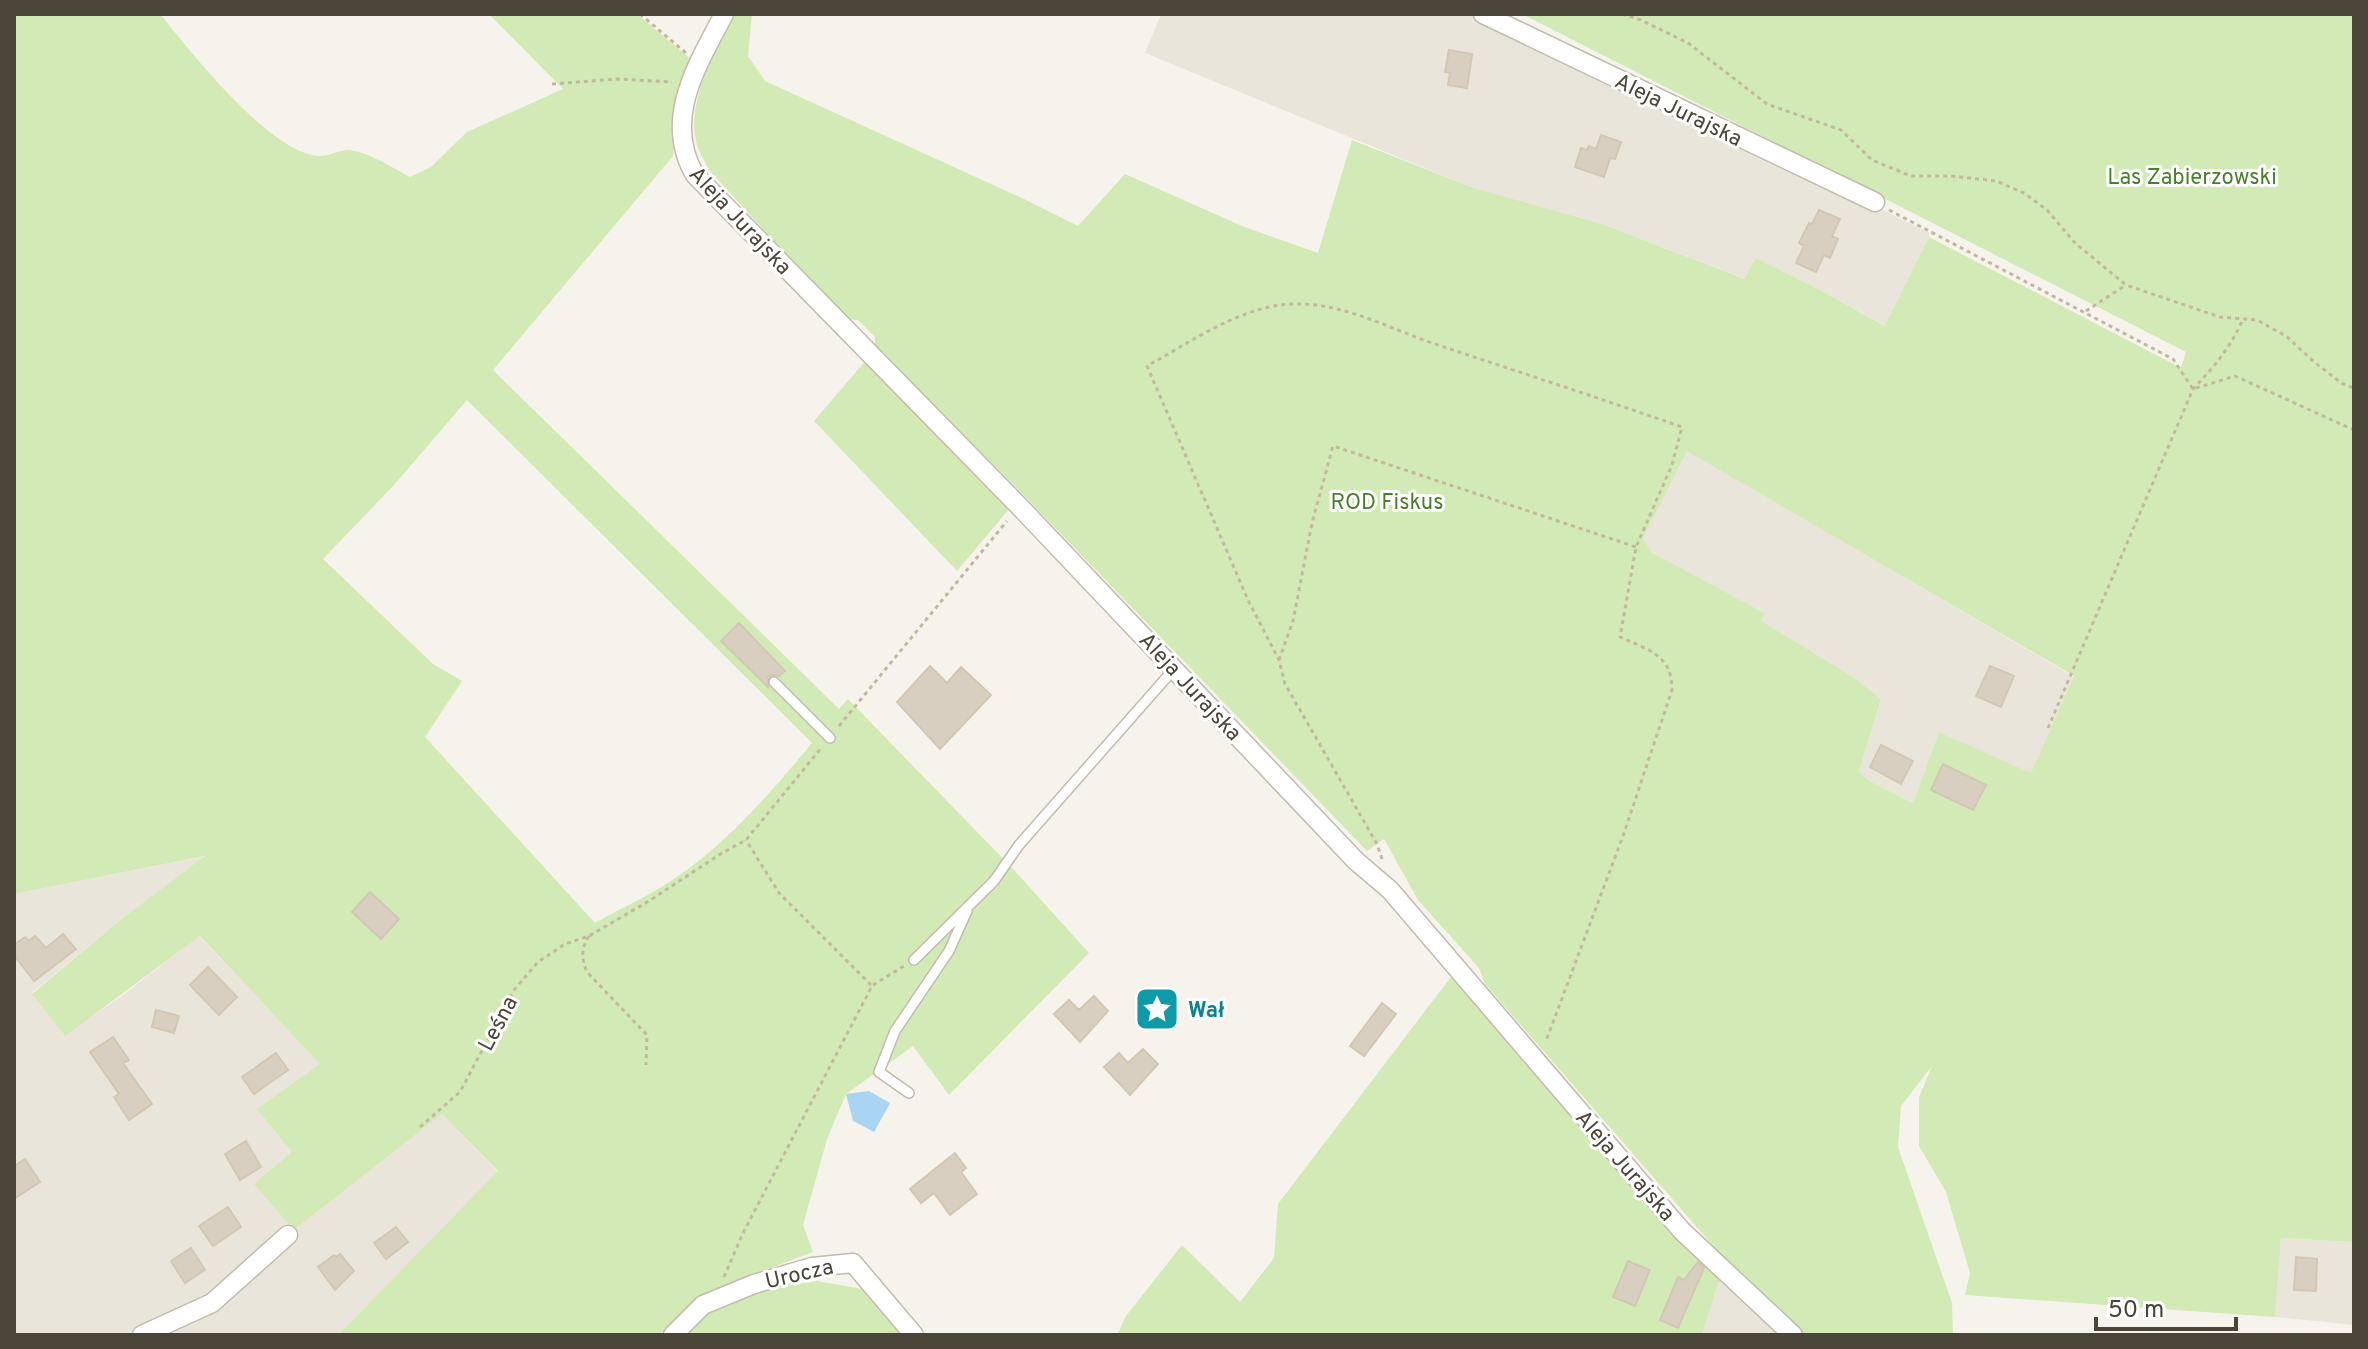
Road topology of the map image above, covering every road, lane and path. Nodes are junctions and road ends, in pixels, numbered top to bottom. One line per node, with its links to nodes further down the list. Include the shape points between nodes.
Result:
1 (640, 14): 5 (path)
2 (724, 14): 5 (street, Aleja Jurajska)
3 (1483, 14): 8 (street, Aleja Jurajska)
4 (1622, 14): 9 (path, via 1688,43 1767,104 1841,130 1872,160 1911,176 1996,181 2024,193)
5 (698, 63): 6 (street, Aleja Jurajska)
6 (690, 83): 7 (path, via 617,79); 17 (street, Aleja Jurajska, via 681,131 685,158 695,175)
7 (552, 84)
8 (1875, 202): 10 (path)
9 (2126, 285): 10 (path); 11 (path, via 2220,317)
10 (2086, 311): 13 (path, via 2173,359)
11 (2243, 319): 12 (path, via 2257,320 2286,336); 13 (path, via 2226,352)
12 (2354, 388)
13 (2193, 389): 14 (path, via 2235,376); 19 (path)
14 (2354, 430)
15 (1636, 547): 16 (path, via 1333,446 1293,621); 16 (path, via 1672,465 1682,427 1369,317 1318,306 1281,305 1245,313 1147,366); 26 (path, via 1620,637 1660,656 1672,672 1672,690)
16 (1279, 660): 22 (path, via 1285,684 1377,844)
17 (1174, 669): 22 (street, Aleja Jurajska, via 1356,861); 23 (lane)
18 (774, 682): 20 (lane)
19 (2048, 728)
20 (830, 738)
21 (746, 840): 25 (path, via 779,893)
22 (1390, 890): 26 (street, Aleja Jurajska)
23 (970, 905): 24 (lane); 28 (lane, via 949,951 895,1031 879,1072)
24 (914, 960): 25 (path)
25 (872, 986): 31 (path)
26 (1537, 1061): 35 (street, Aleja Jurajska, via 1682,1231)
27 (646, 1065): 29 (path, Leśna, via 647,1035 587,972 582,948 589,936 538,962 514,990 460,1092)
28 (909, 1093)
29 (420, 1127)
30 (288, 1235): 32 (street, via 212,1303)
31 (721, 1282)
32 (142, 1335)
33 (673, 1335): 34 (street, Urocza, via 703,1305 754,1284 812,1267 853,1263)
34 (914, 1335)
35 (1793, 1335)

